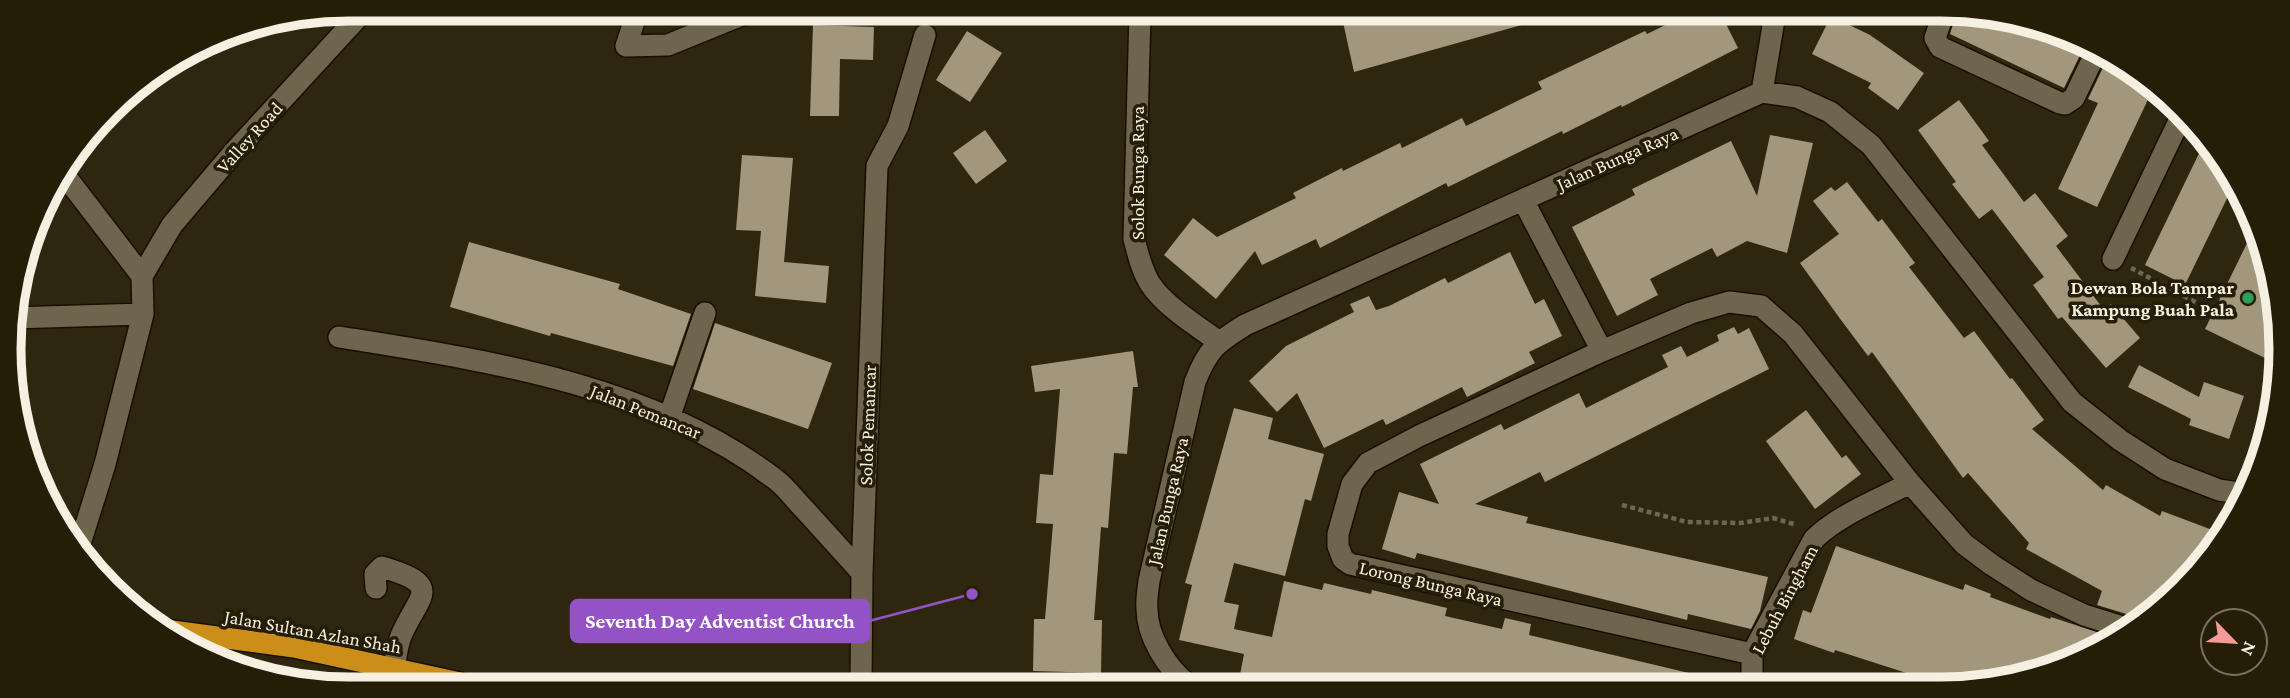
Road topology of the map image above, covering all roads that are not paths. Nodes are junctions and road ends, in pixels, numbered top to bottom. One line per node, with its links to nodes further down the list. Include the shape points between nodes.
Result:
1 (354, 21): 14 (street, Valley Road, via 172,225)
2 (634, 21): 3 (street, via 626,46 668,45)
3 (727, 21)
4 (1140, 21): 19 (street, Solok Bunga Raya, via 1134,239 1151,285 1179,313)
5 (1775, 21): 9 (street)
6 (1941, 21): 8 (street, via 1934,38 1940,47 2065,104 2074,98)
7 (925, 35): 25 (street, Solok Pemancar, via 898,126 877,166)
8 (2093, 59)
9 (1762, 92): 12 (street, Jalan Bunga Raya); 23 (street, via 1797,97 1830,112 1871,145 2072,402 2165,469)
10 (2178, 123): 13 (street)
11 (68, 180): 14 (street)
12 (1523, 200): 19 (street, Jalan Bunga Raya); 20 (street)
13 (2113, 259)
14 (142, 276): 16 (street)
15 (705, 313): 21 (street)
16 (143, 314): 17 (street); 24 (street)
17 (23, 318)
18 (339, 337): 21 (street, Jalan Pemancar, via 549,377 611,394)
19 (1218, 341): 33 (street, Jalan Bunga Raya, via 1203,360 1195,382 1148,591 1146,611 1152,634)
20 (1602, 351): 22 (street, Lorong Bunga Raya, via 1729,302 1761,306 1793,334); 29 (street, Lorong Bunga Raya, via 1368,463 1352,484 1338,534 1343,559 1360,568)
21 (668, 418): 25 (street, Jalan Pemancar, via 721,442 778,481)
22 (1910, 483): 27 (street, Lorong Bunga Raya, via 1964,544 1992,565 2031,590); 29 (street, Lebuh Bingham, via 1824,529)
23 (2236, 493)
24 (82, 539)
25 (862, 573): 32 (street, Solok Pemancar)
26 (376, 588): 30 (street, via 375,574 382,567 415,579 421,589 422,599 401,637)
27 (2118, 625)
28 (185, 633): 30 (highway, Jalan Sultan Azlan Shah)
29 (1752, 654): 34 (street, Lebuh Bingham)
30 (394, 668): 31 (highway, Jalan Sultan Azlan Shah)
31 (434, 677)
32 (861, 677)
33 (1182, 677)
34 (1752, 677)

